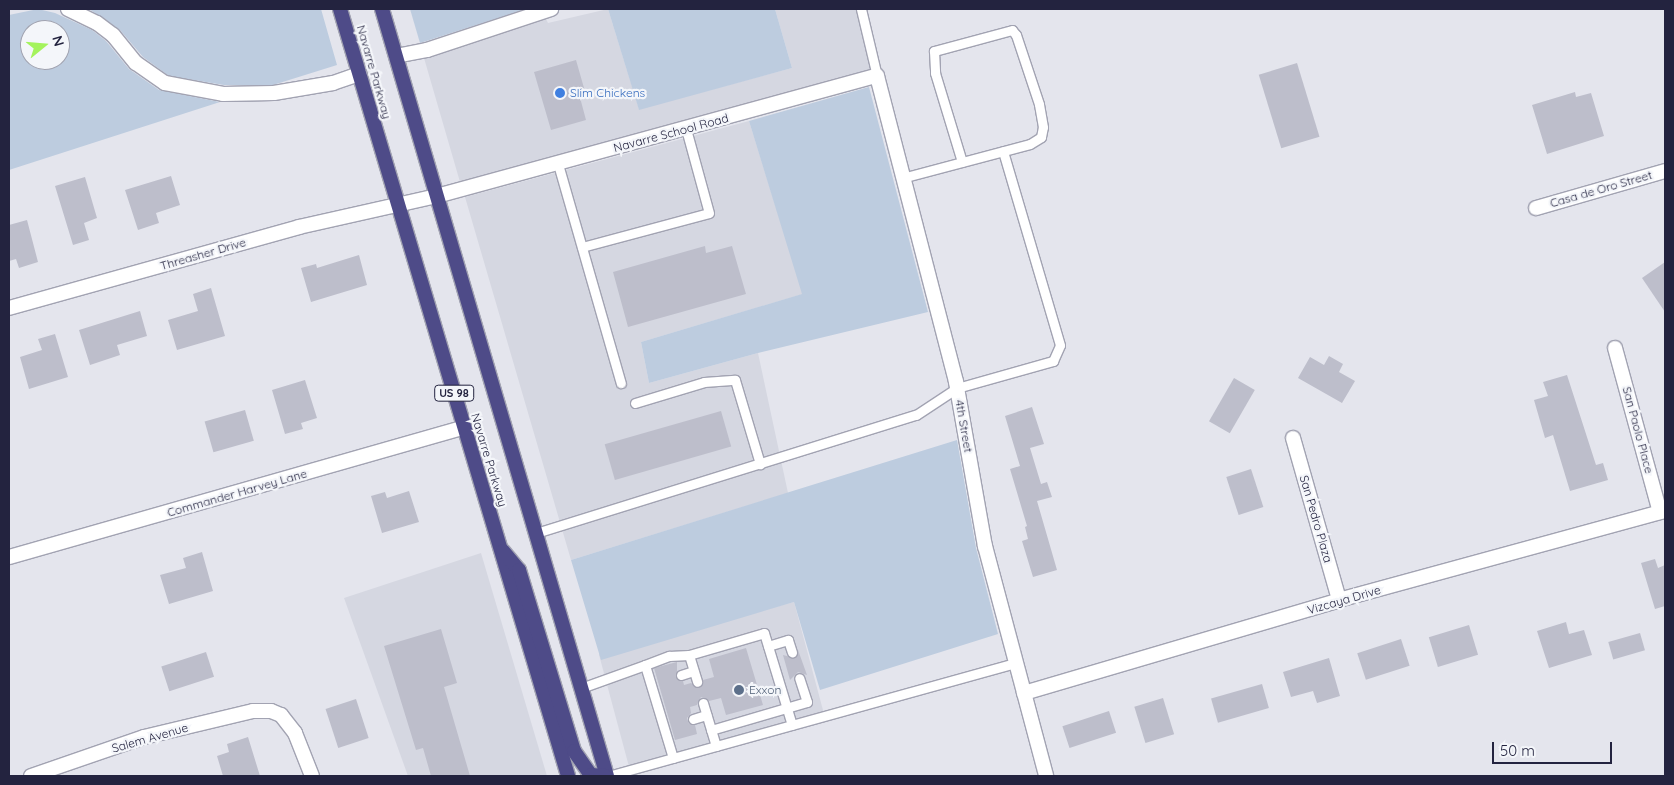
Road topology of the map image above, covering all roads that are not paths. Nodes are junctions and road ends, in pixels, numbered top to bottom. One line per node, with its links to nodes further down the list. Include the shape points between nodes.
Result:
1 (68, 9): 7 (street, via 97,23 136,63 165,83 223,94 274,93)
2 (340, 9): 7 (highway, Navarre Parkway / US 98)
3 (382, 9): 6 (highway, Navarre Parkway / US 98)
4 (551, 9): 6 (street, via 427,50)
5 (861, 9): 8 (lane)
6 (396, 56): 15 (highway, Navarre Parkway / US 98)
7 (359, 74): 16 (highway, Navarre Parkway / US 98)
8 (876, 76): 9 (street, Navarre School Road); 14 (street, 4th Street)
9 (686, 129): 12 (street, Navarre School Road); 18 (lane, via 709,213)
10 (1003, 151): 11 (lane); 11 (lane, via 1030,144 1041,137 1043,127 1016,35 1006,29 934,51 935,73); 22 (lane, via 1060,345 1053,361)
11 (962, 162): 14 (lane)
12 (558, 164): 15 (street, Navarre School Road); 18 (lane)
13 (1665, 171): 17 (street, Casa de Oro Street)
14 (902, 178): 22 (street, 4th Street)
15 (437, 196): 16 (street, Navarre School Road); 28 (highway, Navarre Parkway / US 98)
16 (398, 206): 19 (street, Threasher Drive, via 299,227); 24 (highway, Navarre Parkway / US 98)
17 (1536, 208)
18 (582, 247): 21 (lane)
19 (9, 308)
20 (1615, 348): 27 (street, San Paolo Place)
21 (621, 383)
22 (957, 388): 26 (lane, via 916,415); 35 (street, 4th Street, via 985,546)
23 (635, 403): 26 (lane, via 704,382 735,380)
24 (464, 428): 29 (highway, Navarre Parkway / US 98); 30 (street, Commander Harvey Lane)
25 (1294, 438): 31 (street, San Pedro Plaza)
26 (760, 464): 28 (lane)
27 (1663, 512): 31 (street, Vizcaya Drive)
28 (536, 533): 41 (highway, Navarre Parkway / US 98)
29 (500, 547): 53 (highway, Navarre Parkway / US 98); 54 (highway, via 519,570 574,751 592,776)
30 (9, 557)
31 (1339, 600): 42 (street, Vizcaya Drive)
32 (768, 646): 33 (lane, via 788,640); 34 (lane, via 764,634); 44 (lane)
33 (792, 652)
34 (689, 655): 36 (lane, via 669,656); 37 (lane)
35 (1016, 663): 42 (street, 4th Street); 47 (lane)
36 (645, 665): 41 (lane); 50 (lane, via 661,705)
37 (693, 671): 38 (lane); 40 (lane)
38 (681, 675)
39 (799, 678): 44 (lane, via 807,702)
40 (696, 682)
41 (582, 688): 54 (highway, Navarre Parkway / US 98)
42 (1024, 693): 55 (street, 4th Street)
43 (703, 703): 45 (lane)
44 (787, 708): 47 (lane); 48 (lane)
45 (706, 715): 46 (lane); 48 (lane)
46 (693, 719)
47 (792, 725): 49 (lane)
48 (711, 730): 49 (lane)
49 (716, 746): 50 (lane)
50 (673, 758): 54 (lane)
51 (31, 776): 52 (street, Salem Avenue, via 144,737 253,711 271,711 281,715 295,733)
52 (312, 776)
53 (568, 776)
54 (607, 776)
55 (1046, 776)

